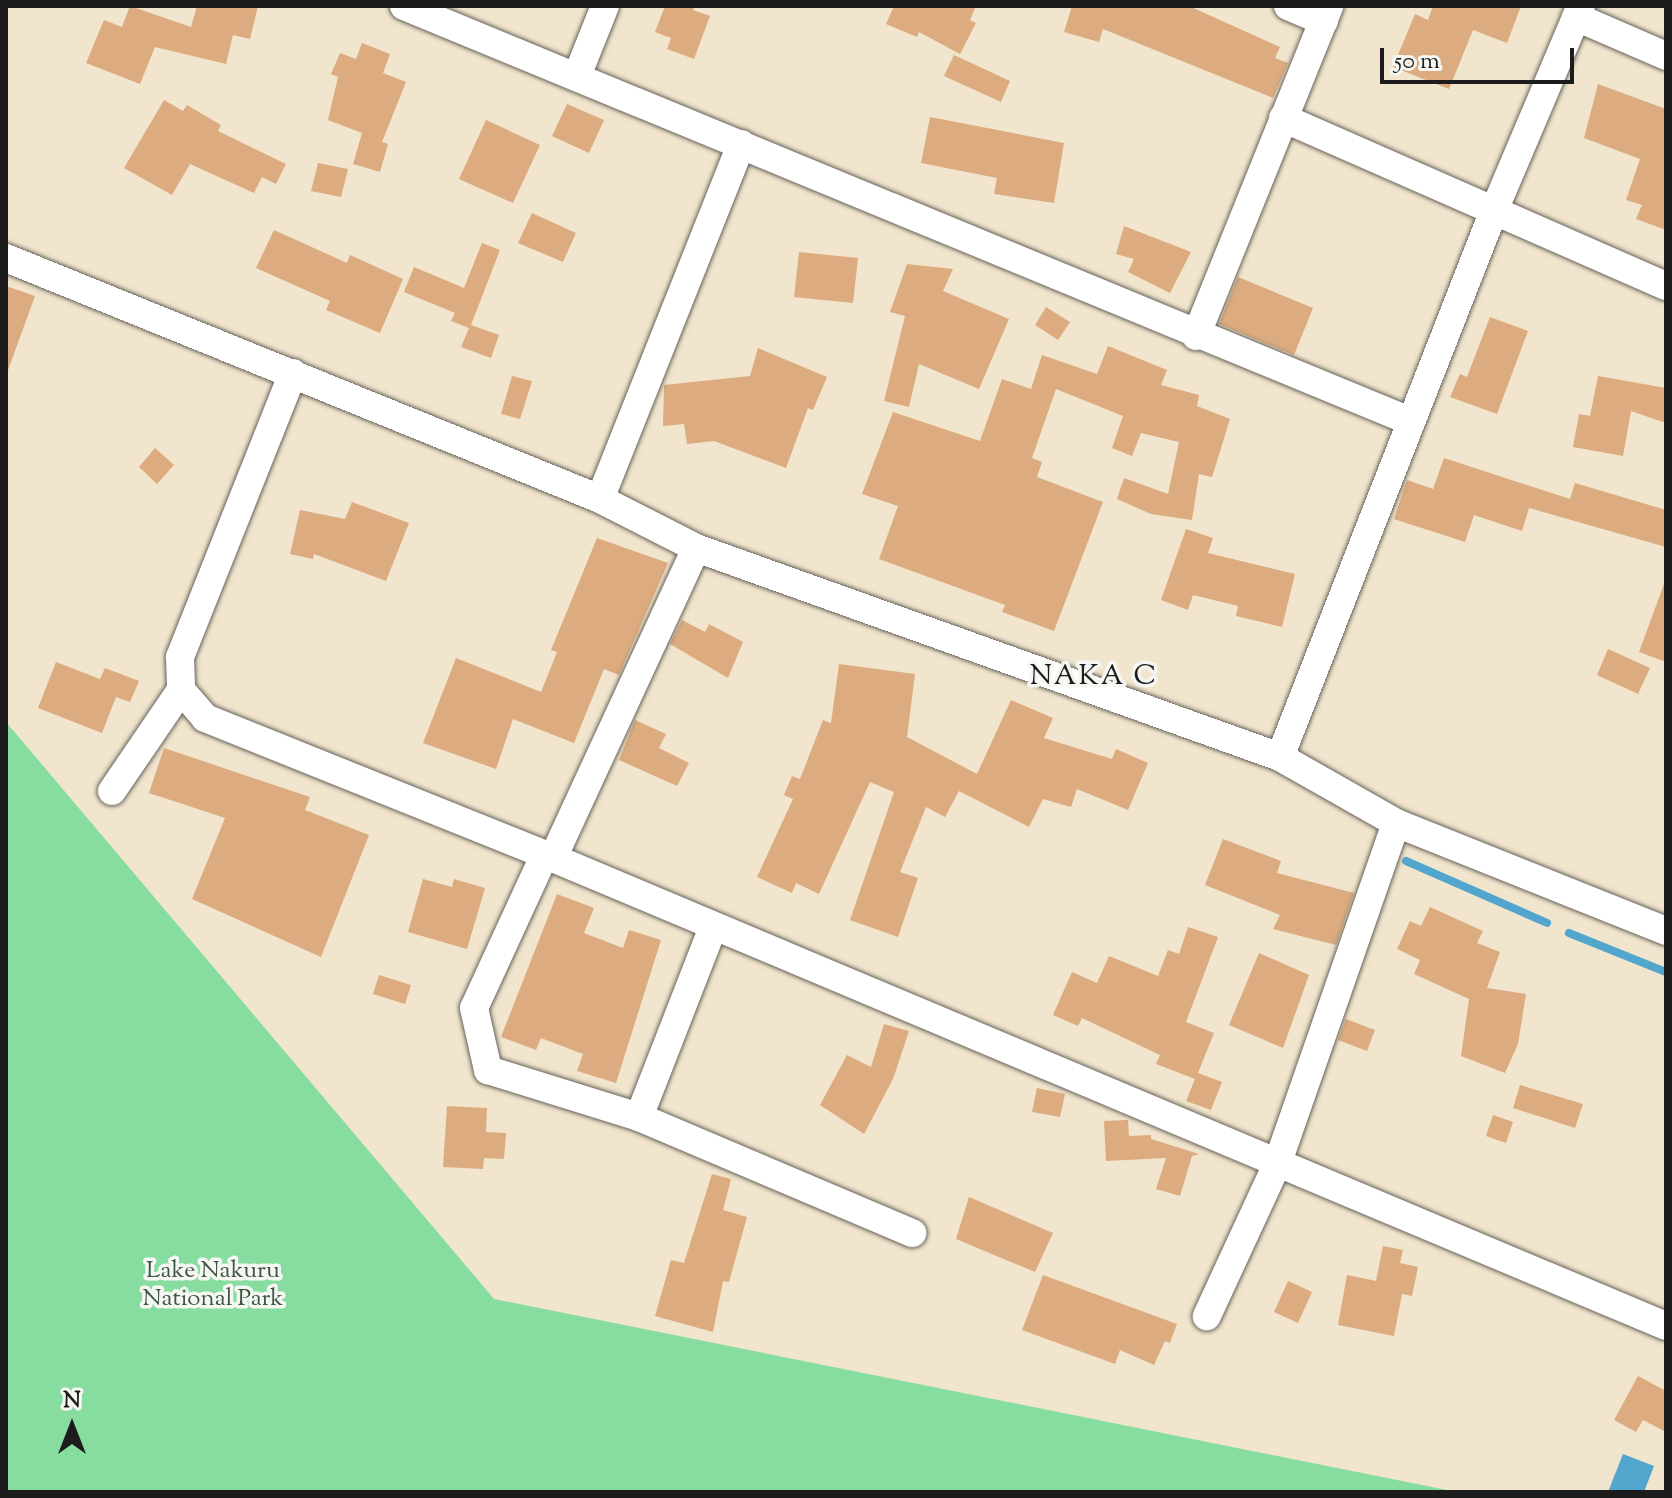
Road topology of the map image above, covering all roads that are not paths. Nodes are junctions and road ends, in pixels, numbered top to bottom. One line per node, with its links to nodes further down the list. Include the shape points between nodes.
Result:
1 (404, 6): 7 (street)
2 (605, 6): 7 (street)
3 (1288, 6): 5 (street)
4 (1579, 12): 6 (street); 10 (street)
5 (1326, 13): 8 (street)
6 (1666, 56)
7 (577, 76): 9 (street)
8 (1283, 118): 10 (street); 13 (street)
9 (741, 144): 13 (street); 16 (street)
10 (1493, 213): 12 (street); 15 (street)
11 (6, 258): 14 (street)
12 (1666, 286)
13 (1196, 336): 15 (street)
14 (293, 373): 16 (street); 18 (street, via 180,657)
15 (1410, 421): 19 (street)
16 (600, 499): 17 (street)
17 (696, 548): 19 (street); 22 (street)
18 (181, 690): 20 (street); 22 (street, via 205,718)
19 (1280, 757): 21 (street)
20 (112, 791)
21 (1396, 823): 24 (street); 26 (street)
22 (549, 857): 23 (street); 25 (street, via 474,1008 488,1070)
23 (713, 927): 25 (street); 26 (street)
24 (1666, 931)
25 (639, 1117): 27 (street)
26 (1278, 1162): 28 (street); 29 (street)
27 (912, 1233)
28 (1207, 1316)
29 (1666, 1326)

